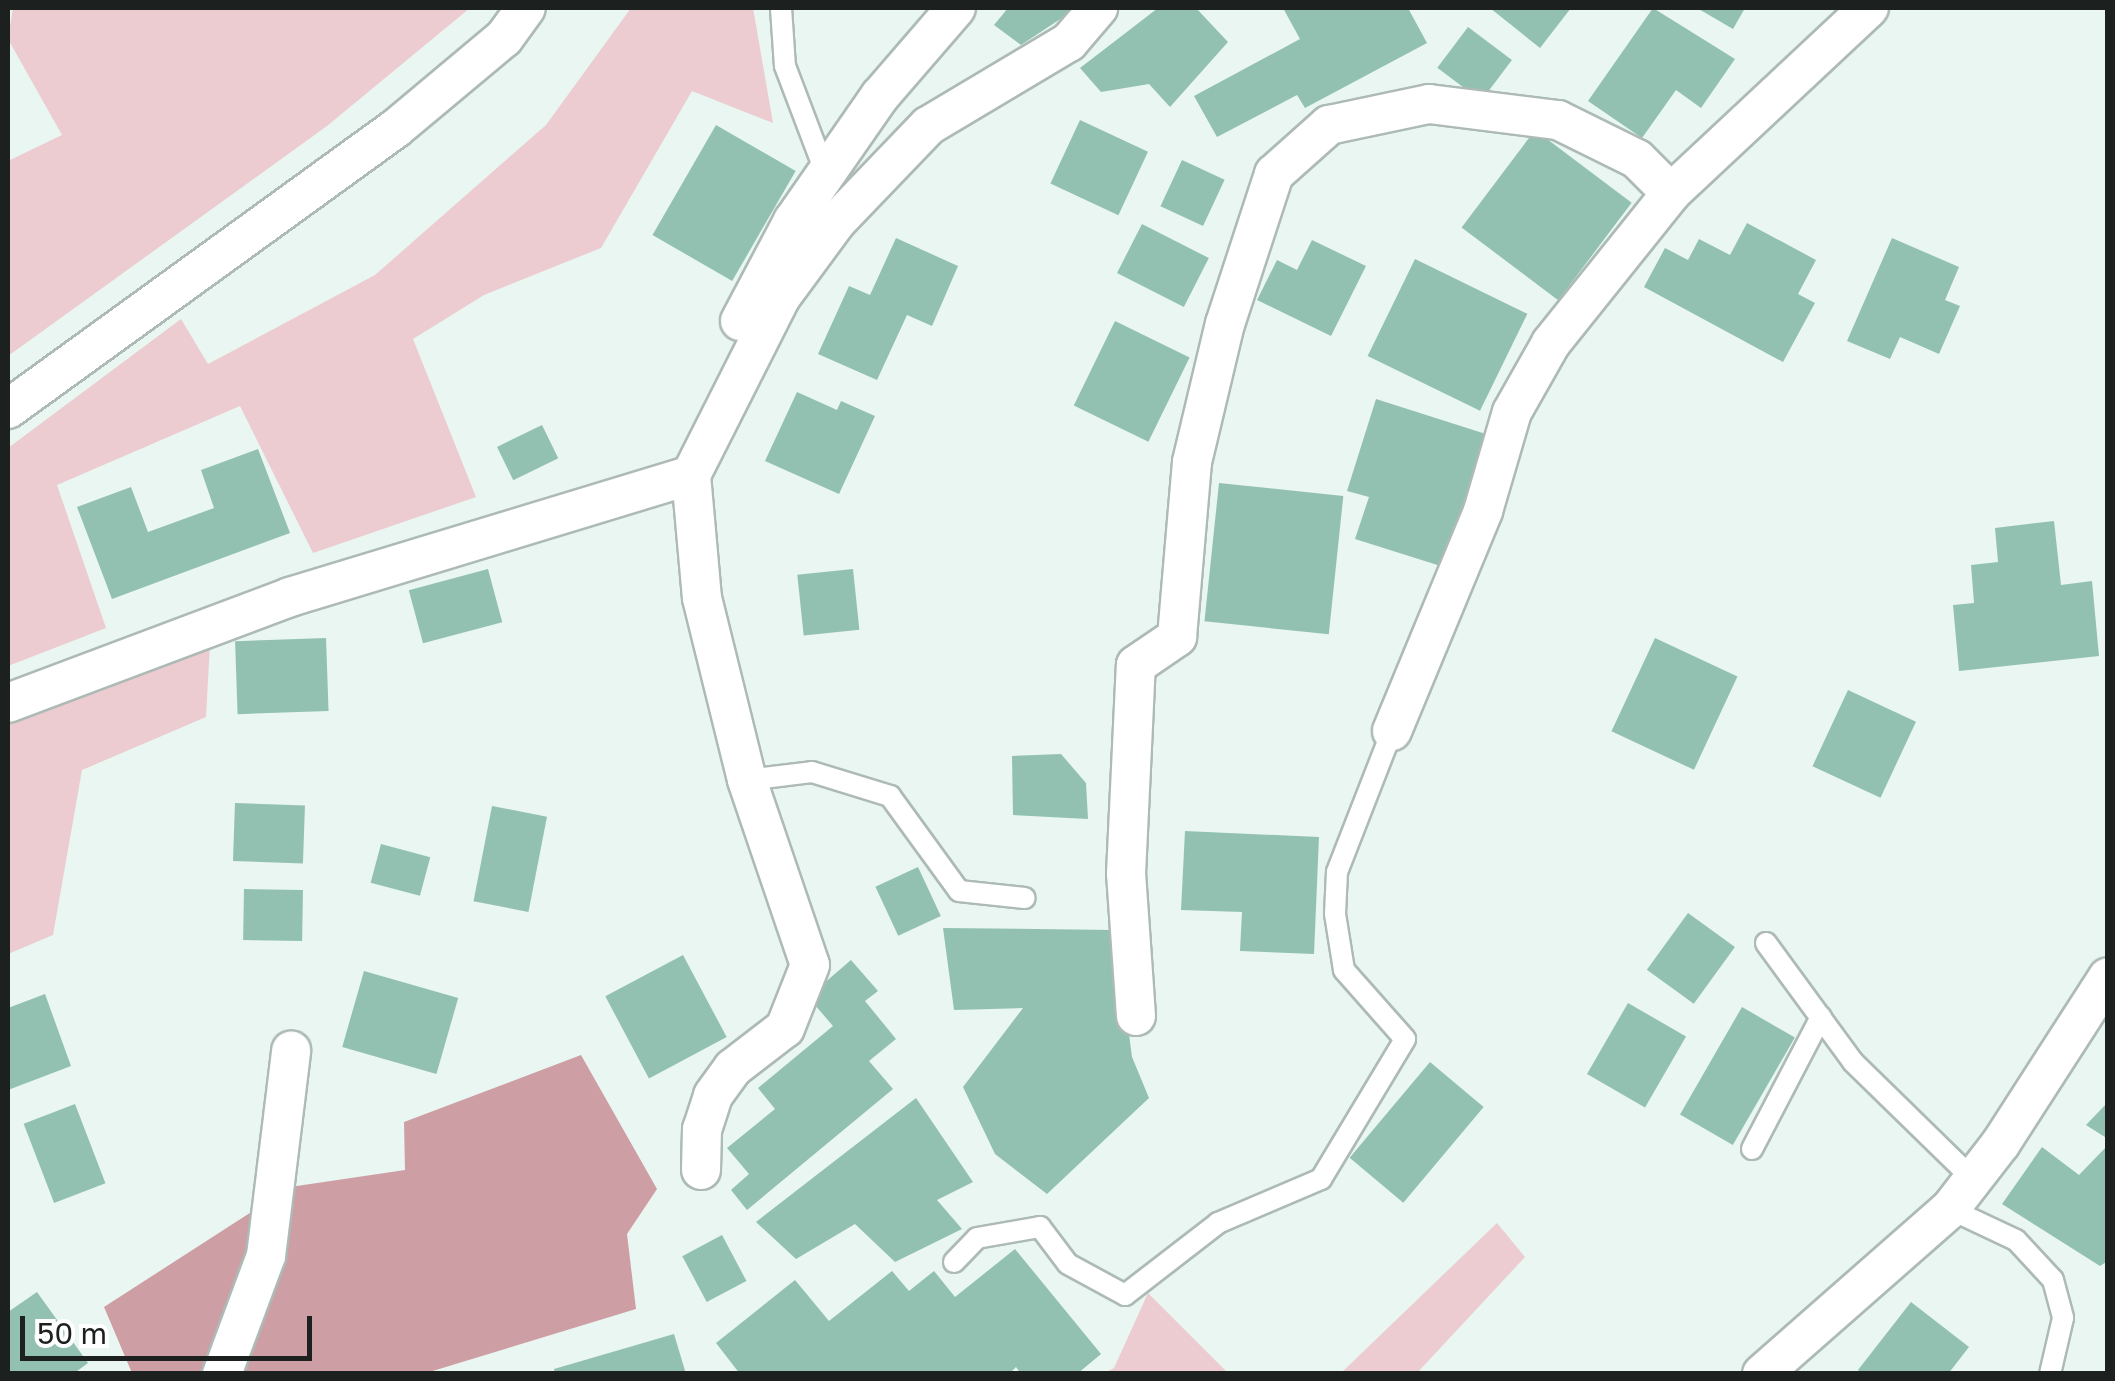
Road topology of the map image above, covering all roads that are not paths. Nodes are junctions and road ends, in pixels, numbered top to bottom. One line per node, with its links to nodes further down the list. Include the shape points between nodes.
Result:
1 (526, 8): 8 (street, via 504,38 394,129)
2 (781, 8): 6 (lane, via 785,66)
3 (956, 8): 6 (street)
4 (1098, 8): 9 (street, via 1070,42 928,126 891,160 781,297)
5 (1868, 8): 7 (street)
6 (826, 174): 9 (street, via 733,334)
7 (1671, 193): 12 (street, via 1551,343 1512,412 1482,511); 17 (street, via 1637,159 1558,120 1430,104 1329,125 1274,174 1226,324 1192,462 1177,637 1136,666 1126,874)
8 (8, 409)
9 (708, 439): 10 (street)
10 (691, 475): 11 (street, via 290,597); 13 (street, via 702,598)
11 (8, 703)
12 (1392, 730): 24 (lane, via 1337,872 1336,914 1344,970 1406,1039 1321,1178 1218,1223 1125,1295 1068,1264 1040,1227 977,1238)
13 (747, 780): 14 (lane, via 812,772 890,796 959,892); 21 (street, via 810,965 786,1028 733,1068 713,1096 702,1129)
14 (1025, 898)
15 (1766, 943): 18 (lane)
16 (2108, 977): 22 (street)
17 (1136, 1016)
18 (1821, 1018): 20 (lane); 22 (lane, via 1854,1062)
19 (291, 1051): 25 (street, via 266,1256)
20 (1752, 1148)
21 (701, 1170)
22 (1973, 1179): 23 (street)
23 (1950, 1209): 26 (street); 27 (lane, via 2016,1240 2053,1280 2063,1318)
24 (954, 1262)
25 (222, 1374)
26 (1762, 1374)
27 (2050, 1374)

